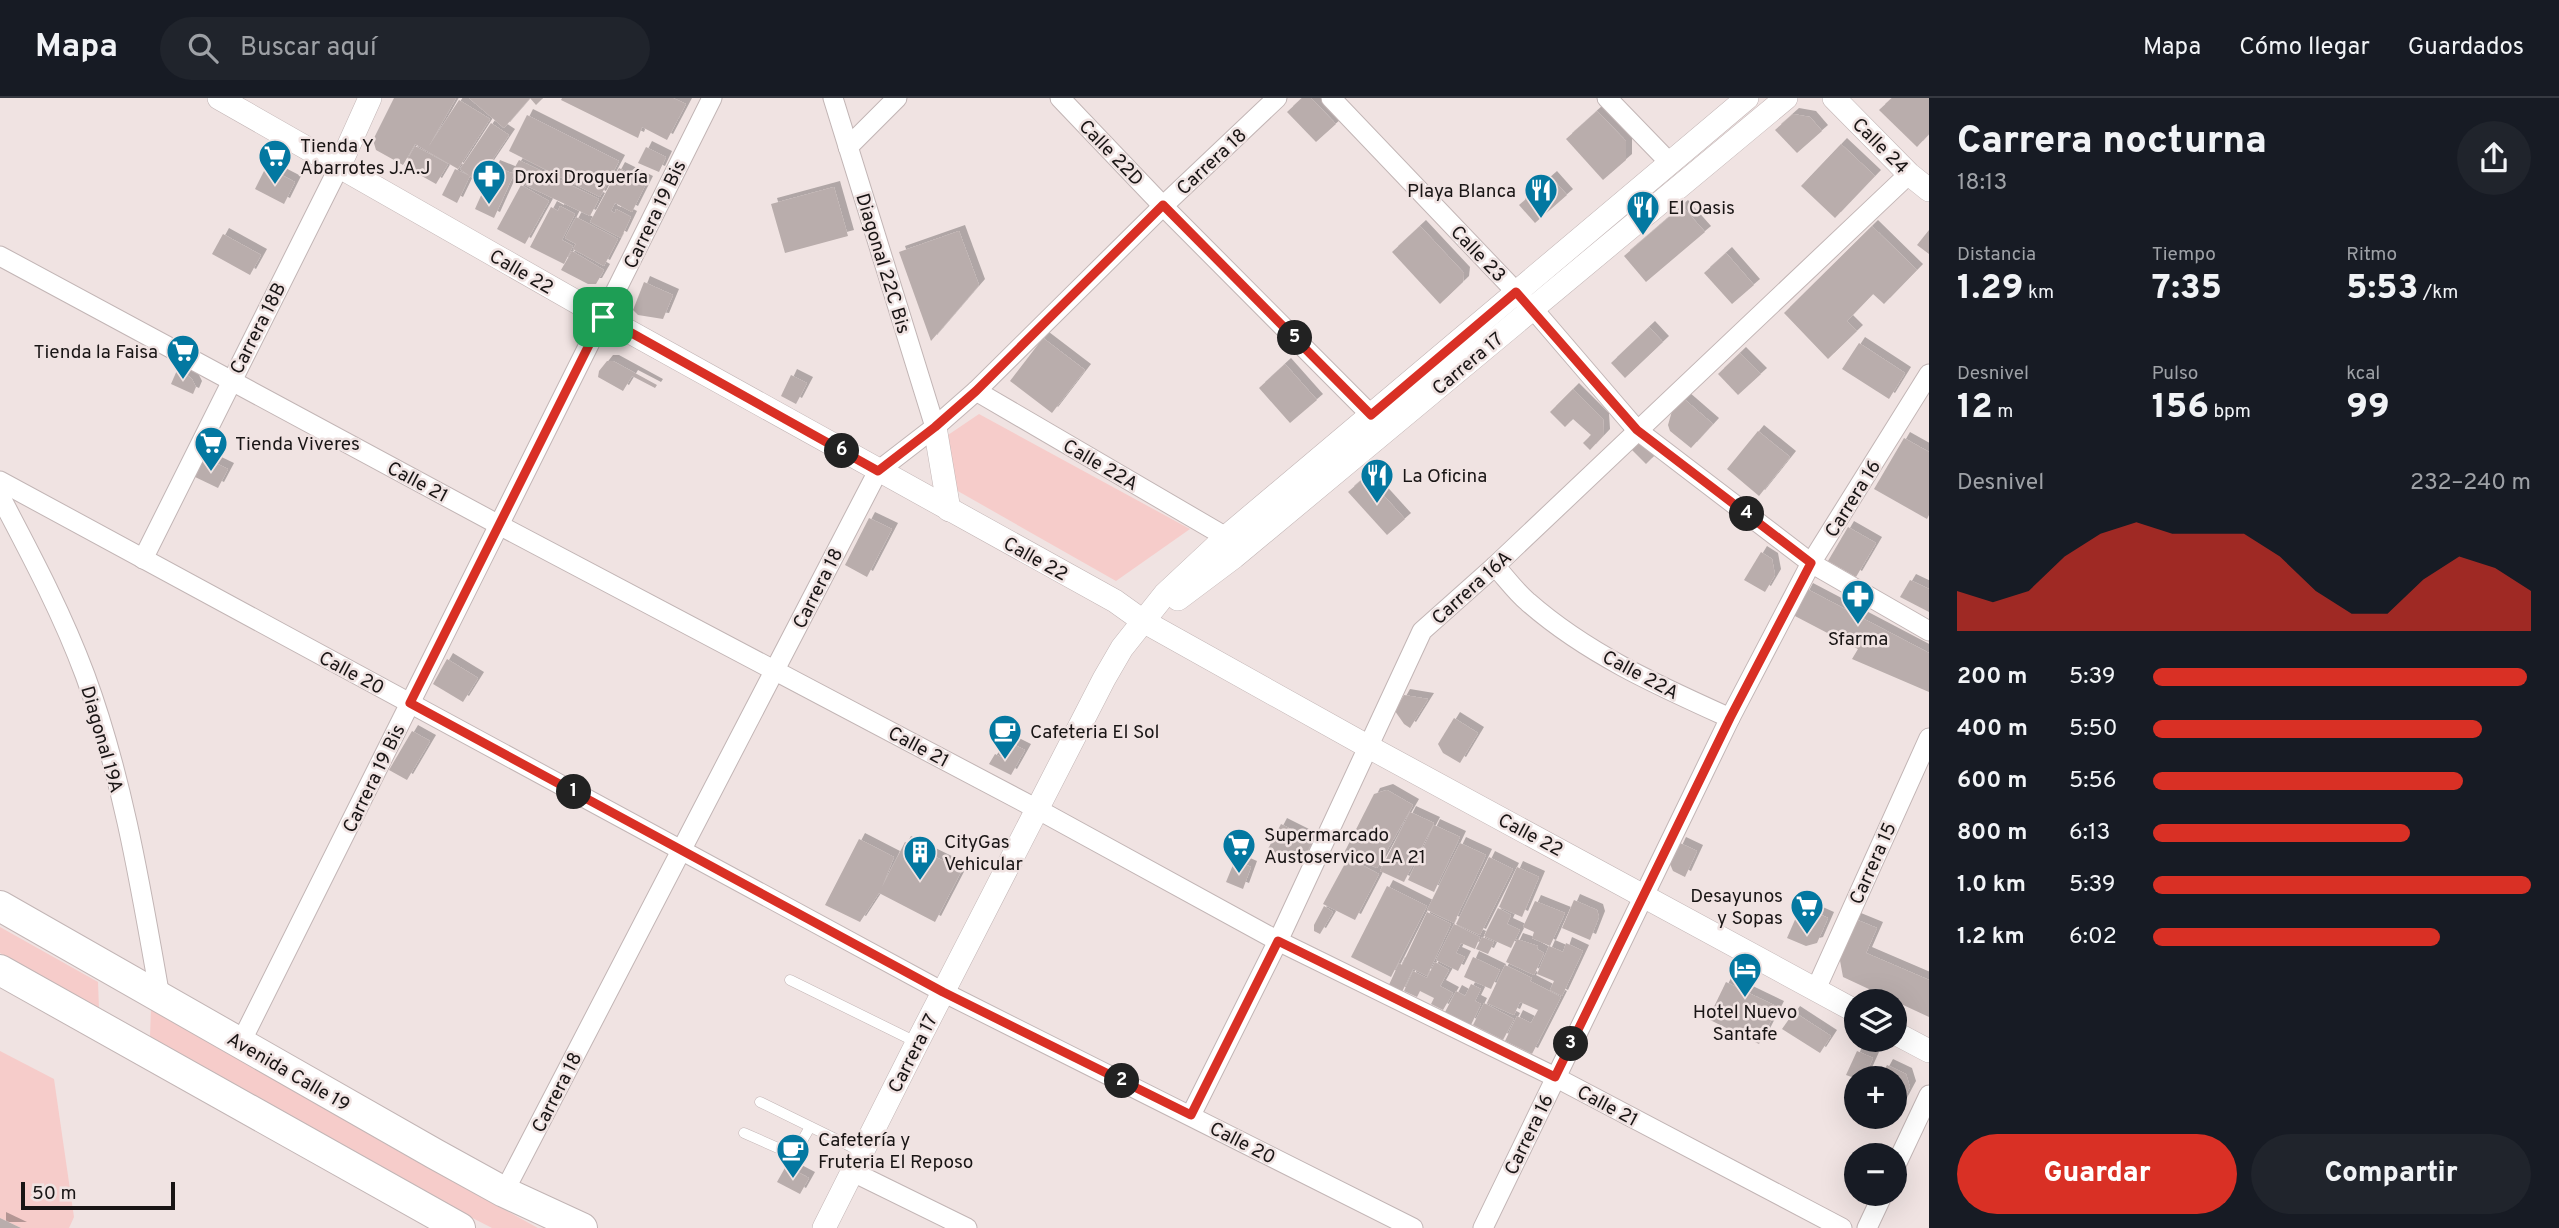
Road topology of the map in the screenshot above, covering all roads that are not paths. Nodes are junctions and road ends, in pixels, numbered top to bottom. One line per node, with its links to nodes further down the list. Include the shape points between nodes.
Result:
1 (219, 98): 15 (street, Calle 22)
2 (370, 98): 15 (street, Carrera 18B)
3 (712, 98): 21 (street, Carrera 19 Bis)
4 (833, 98): 13 (street, Diagonal 22C Bis)
5 (897, 98): 13 (street)
6 (1060, 98): 18 (street, Calle 22D)
7 (1277, 98): 18 (street, Carrera 18)
8 (1331, 98): 20 (street, Calle 23)
9 (1607, 98): 14 (street)
10 (1748, 98): 14 (street, Carrera 17)
11 (1786, 98): 20 (street, Carrera 17)
12 (1834, 98): 16 (street, Calle 24)
13 (848, 148): 26 (street, Diagonal 22C Bis)
14 (1670, 163): 20 (street, Carrera 17)
15 (339, 167): 21 (street, Calle 22); 23 (street, Carrera 18B)
16 (1909, 173): 17 (street, Calle 24); 27 (street, Carrera 16A)
17 (1929, 190)
18 (1163, 205): 24 (street, Carrera 18); 25 (street, Calle 22D)
19 (0, 256): 23 (street, Calle 21)
20 (1524, 301): 25 (street, Carrera 17); 27 (street, Calle 23); 37 (street, Carrera 17, via 1234,556)
21 (603, 317): 28 (street, Calle 22); 32 (street, Carrera 19 Bis)
22 (1929, 374): 35 (street, Carrera 16)
23 (230, 381): 32 (street, Calle 21); 34 (street, Carrera 18B)
24 (976, 391): 26 (street, Carrera 18); 33 (street, Calle 22A)
25 (1371, 415): 33 (street, Carrera 17)
26 (935, 427): 28 (street, Carrera 18); 31 (street)
27 (1637, 430): 35 (street, Calle 23); 36 (street, Carrera 16A)
28 (878, 471): 31 (street, Calle 22); 39 (street, Carrera 18)
29 (0, 481): 34 (street, Calle 20)
30 (0, 496): 53 (street, Diagonal 19A, via 48,587 85,675 134,856)
31 (949, 510): 37 (street, Calle 22)
32 (499, 525): 39 (street, Calle 21); 40 (street, Carrera 19 Bis)
33 (1226, 537): 37 (street, Carrera 17)
34 (143, 558): 40 (street, Calle 20)
35 (1811, 563): 38 (street, Calle 23); 41 (street, Carrera 16)
36 (1495, 566): 41 (street, Calle 22A, via 1527,602 1567,631 1637,676); 43 (street, Carrera 16A, via 1422,631)
37 (1143, 621): 43 (street, Calle 22); 44 (street, Carrera 17, via 1104,679)
38 (1929, 631)
39 (775, 669): 44 (street, Calle 21); 45 (street, Carrera 18)
40 (410, 703): 45 (street, Calle 20); 57 (street, Carrera 19 Bis)
41 (1730, 718): 46 (street, Carrera 16)
42 (1929, 737): 51 (street, Carrera 15)
43 (1367, 746): 46 (street, Calle 22); 48 (street, Carrera 16A)
44 (1037, 809): 48 (street, Calle 21); 52 (street, Carrera 17)
45 (681, 850): 52 (street, Calle 20); 67 (street, Carrera 18)
46 (1643, 894): 51 (street, Calle 22); 59 (street, Carrera 16)
47 (0, 906): 53 (main road, Avenida Calle 19)
48 (1278, 941): 59 (street, Calle 21); 62 (street, Carrera 16A)
49 (0, 970): 69 (main road)
50 (790, 980): 56 (lane)
51 (1816, 989): 54 (street, Calle 22)
52 (943, 992): 56 (street, Carrera 17); 62 (street, Calle 20)
53 (160, 997): 57 (main road, Avenida Calle 19)
54 (1844, 1005)
55 (1907, 1039): 58 (street)
56 (916, 1043): 66 (street, Carrera 17)
57 (240, 1044): 67 (main road, Avenida Calle 19)
58 (1929, 1051)
59 (1555, 1077): 74 (street, Carrera 16); 75 (street, Calle 21)
60 (1928, 1098): 65 (street)
61 (760, 1102): 63 (lane)
62 (1191, 1115): 73 (street, Calle 20)
63 (810, 1127): 64 (lane, via 794,1155); 66 (lane)
64 (744, 1133)
65 (1906, 1143)
66 (858, 1162): 71 (street, Carrera 17); 72 (street)
67 (504, 1192): 70 (main road, Avenida Calle 19)
68 (1877, 1206): 76 (street)
69 (460, 1228)
70 (582, 1228)
71 (824, 1228)
72 (967, 1228)
73 (1413, 1228)
74 (1483, 1228)
75 (1842, 1228)
76 (1867, 1228)

